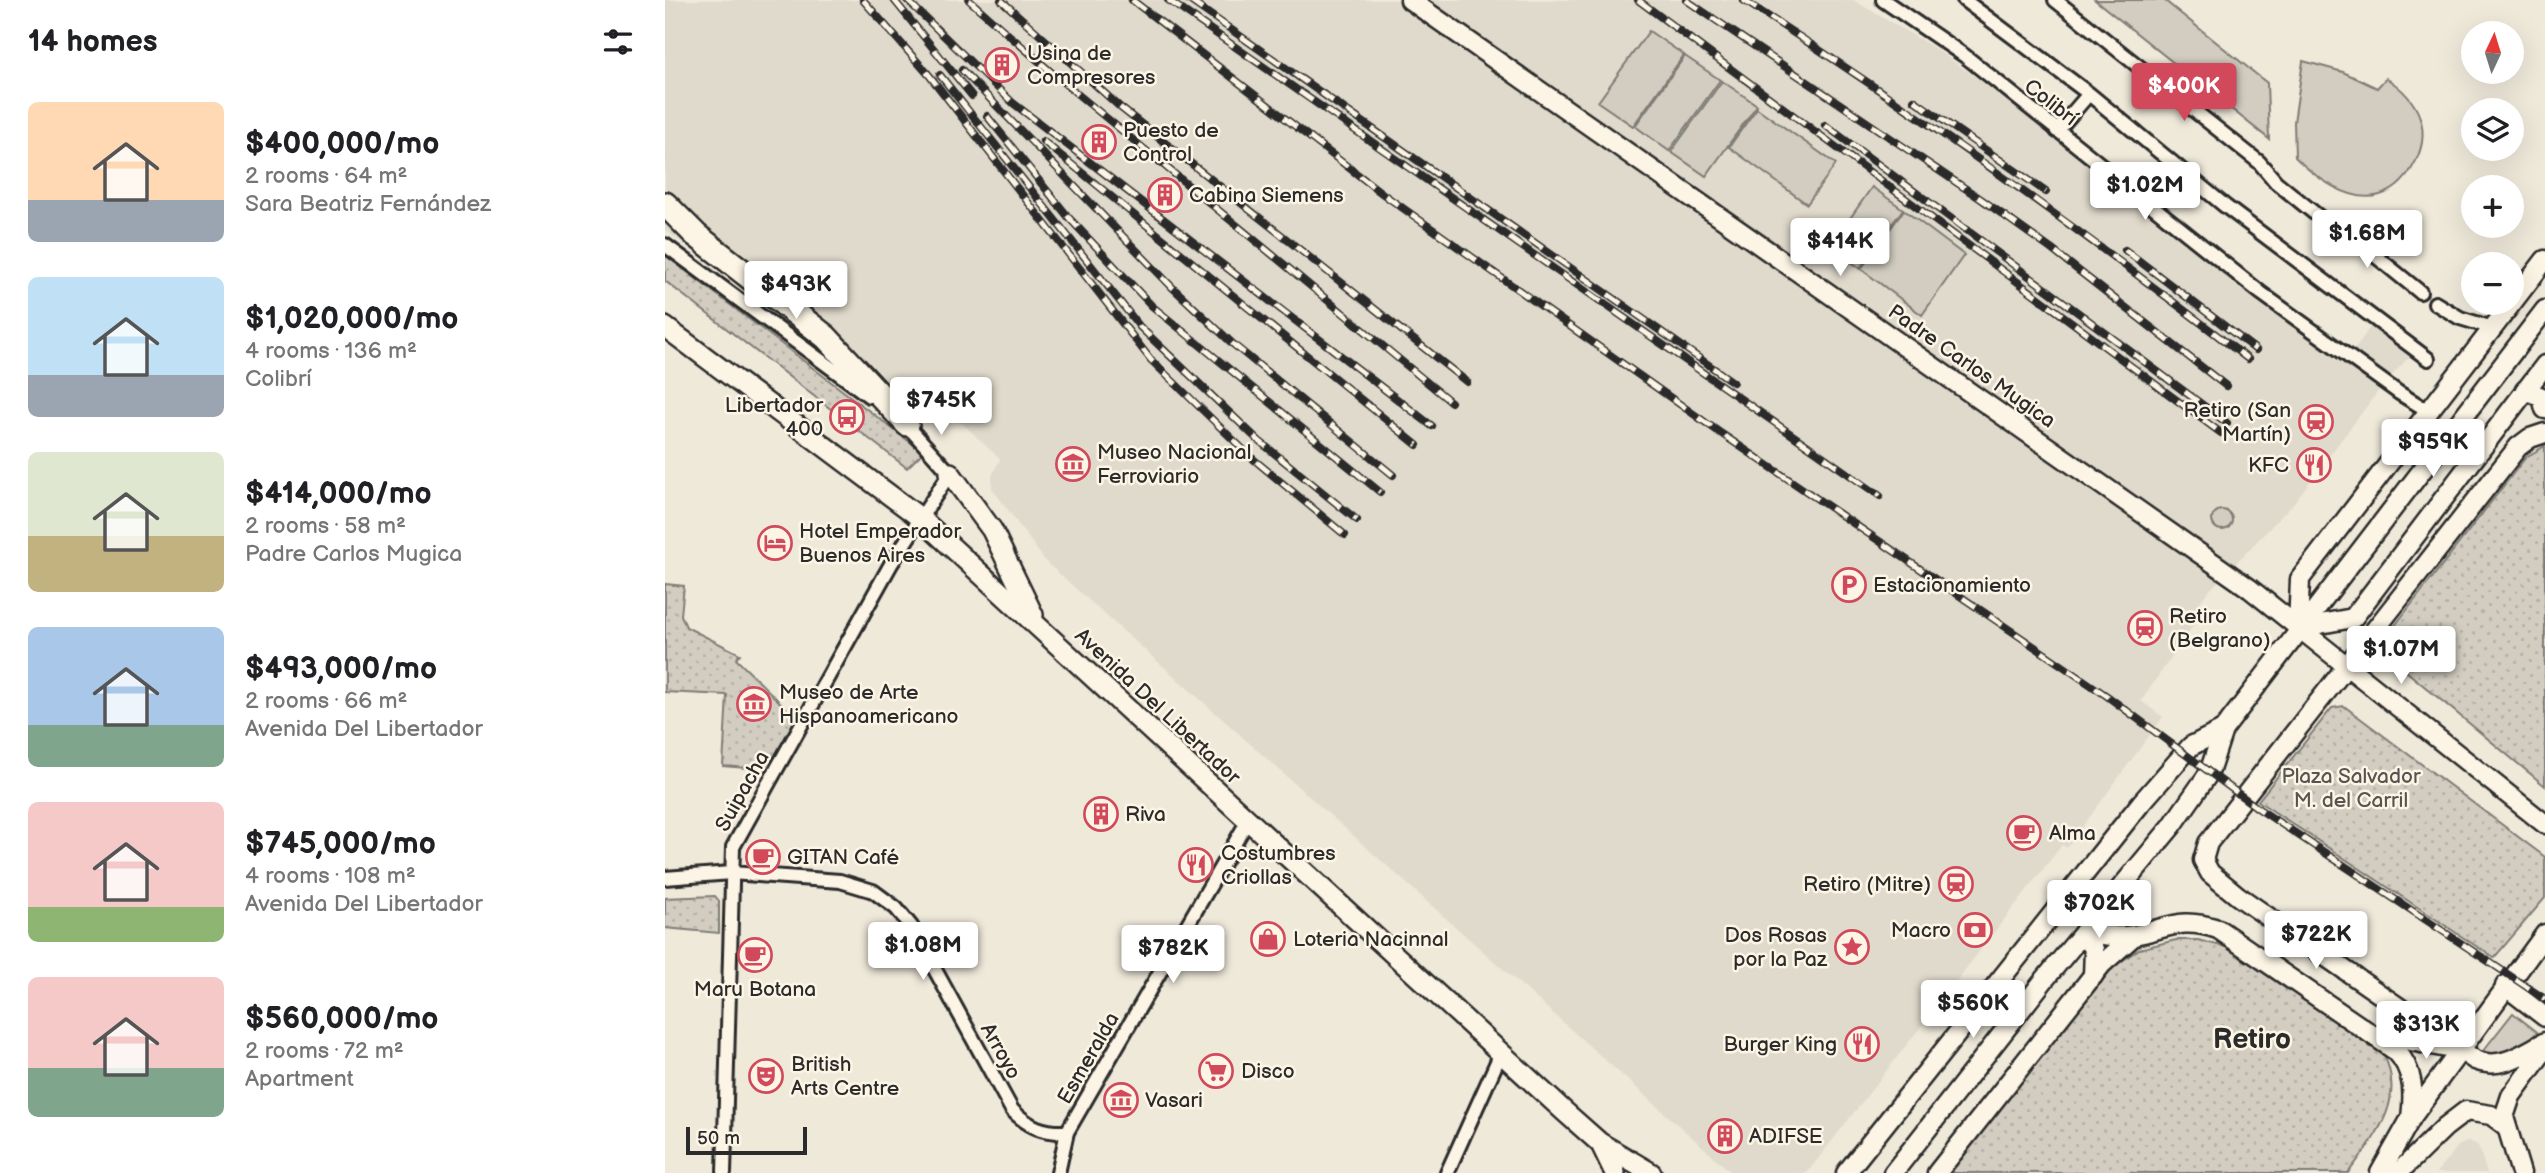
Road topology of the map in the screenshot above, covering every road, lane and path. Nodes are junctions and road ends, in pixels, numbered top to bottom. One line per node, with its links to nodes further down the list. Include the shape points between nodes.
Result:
1 (1410, 0): 26 (main road, Padre Carlos Mugica, via 2182,540)
2 (1883, 0): 6 (street, Colibrí, via 1965,57)
3 (1964, 0): 5 (street)
4 (2055, 0): 10 (street, via 2259,162 2329,225 2351,236)
5 (2088, 95): 6 (street); 15 (street, via 2225,206)
6 (2057, 131): 19 (street, Colibrí, via 2260,293)
7 (665, 204): 21 (highway, via 696,235 826,337)
8 (665, 245): 21 (street)
9 (2545, 260): 14 (main road)
10 (2420, 292)
11 (2435, 303): 14 (street, via 2460,318)
12 (2545, 310): 26 (main road)
13 (665, 327): 24 (main road, Avenida Del Libertador)
14 (2493, 328): 19 (main road)
15 (2428, 359)
16 (2545, 365): 17 (main road)
17 (2525, 390): 18 (main road, via 2542,397); 26 (main road, via 2353,618)
18 (2545, 409)
19 (2430, 411): 26 (main road, via 2299,579)
20 (2545, 417): 22 (main road)
21 (907, 424): 23 (street)
22 (2537, 436): 27 (main road, via 2518,447)
23 (950, 473): 24 (street, Suipacha); 25 (main road, via 992,530)
24 (919, 517): 25 (main road, Avenida Del Libertador); 31 (street, Suipacha, via 733,846)
25 (1036, 622): 29 (main road, Avenida Del Libertador)
26 (2298, 628): 27 (main road, Padre Carlos Mugica); 28 (main road)
27 (2346, 667): 30 (main road, Padre Carlos Mugica); 42 (main road, via 2208,843 2204,863 2238,896)
28 (2223, 730): 33 (main road, via 2209,774); 53 (main road, via 2191,746 2141,803)
29 (1247, 822): 43 (main road, Avenida Del Libertador); 46 (street, Esmeralda)
30 (2545, 824)
31 (731, 873): 32 (street, Arroyo); 46 (street, Arroyo, via 840,881 873,891 896,908 911,926 1012,1110 1024,1123 1043,1132); 48 (street, Suipacha, via 734,904)
32 (665, 878)
33 (2084, 932): 35 (main road); 36 (main road, via 2094,949); 54 (main road)
34 (2545, 934): 37 (main road)
35 (2135, 935): 36 (main road); 39 (main road, via 2172,924 2218,929)
36 (2093, 976): 55 (main road)
37 (2505, 986): 38 (main road); 42 (main road)
38 (2545, 1017)
39 (2374, 1034): 42 (main road); 44 (main road, via 2407,1065 2413,1089)
40 (2545, 1042): 42 (main road, via 2497,1065 2481,1063)
41 (2545, 1049): 45 (main road, via 2511,1096)
42 (2458, 1050): 44 (main road)
43 (1501, 1053): 47 (main road, Avenida Del Libertador); 50 (street)
44 (2411, 1118): 56 (main road)
45 (2506, 1126): 57 (main road, via 2491,1115 2466,1111); 58 (main road)
46 (1067, 1132): 49 (street)
47 (1600, 1143): 51 (main road, Avenida Del Libertador); 52 (main road, Avenida Del Libertador)
48 (724, 1173)
49 (1058, 1173)
50 (1447, 1173)
51 (1615, 1173)
52 (1651, 1173)
53 (1846, 1173)
54 (1893, 1173)
55 (1937, 1173)
56 (2380, 1173)
57 (2398, 1173)
58 (2521, 1173)

